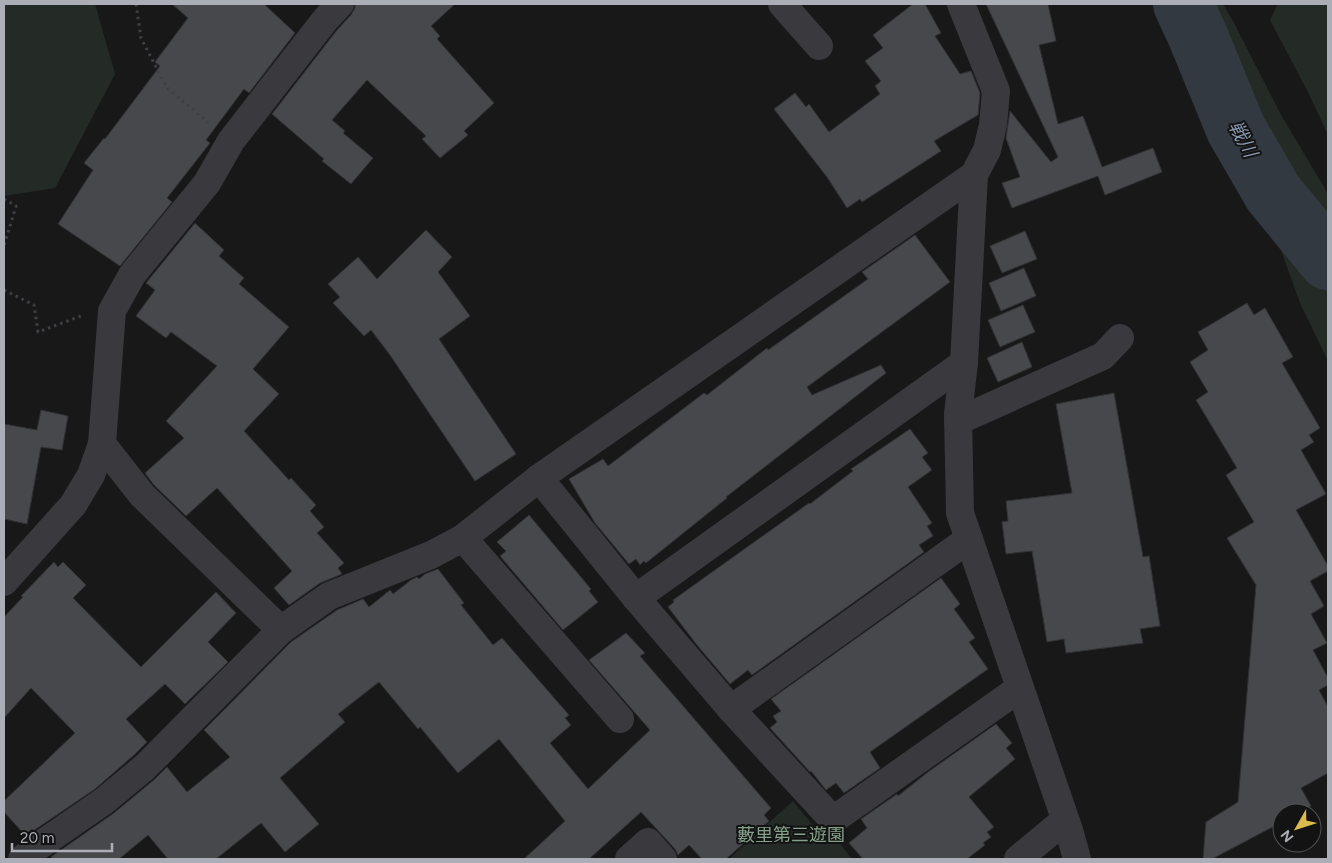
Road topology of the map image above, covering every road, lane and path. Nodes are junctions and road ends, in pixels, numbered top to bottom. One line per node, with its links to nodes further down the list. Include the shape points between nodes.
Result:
1 (136, 4): 6 (path, via 141,38 167,88)
2 (340, 4): 6 (street)
3 (782, 4): 5 (street)
4 (961, 4): 7 (street, via 996,91 987,150)
5 (819, 46)
6 (232, 141): 11 (street, via 207,183 132,275)
7 (974, 175): 13 (street); 16 (street)
8 (4, 199): 9 (path, via 16,206)
9 (4, 246)
10 (4, 290): 11 (path, via 34,305 38,332)
11 (116, 302): 15 (street, via 112,311)
12 (1120, 338): 14 (street, via 1103,356)
13 (964, 363): 14 (street); 20 (street)
14 (958, 422): 18 (street, via 960,513)
15 (102, 444): 19 (street, via 91,475 73,505); 21 (street, via 142,496)
16 (539, 478): 17 (street); 20 (street)
17 (463, 538): 21 (street, via 329,596); 24 (street)
18 (969, 539): 22 (street); 23 (street)
19 (4, 582)
20 (636, 598): 23 (street)
21 (281, 630): 26 (street, via 145,767 104,801)
22 (1020, 688): 23 (street, via 833,820); 25 (street)
23 (731, 709)
24 (620, 719)
25 (1065, 820): 29 (street); 30 (street)
26 (22, 859)
27 (629, 859): 28 (street, via 648,842)
28 (663, 859)
29 (1018, 859)
30 (1077, 859)

